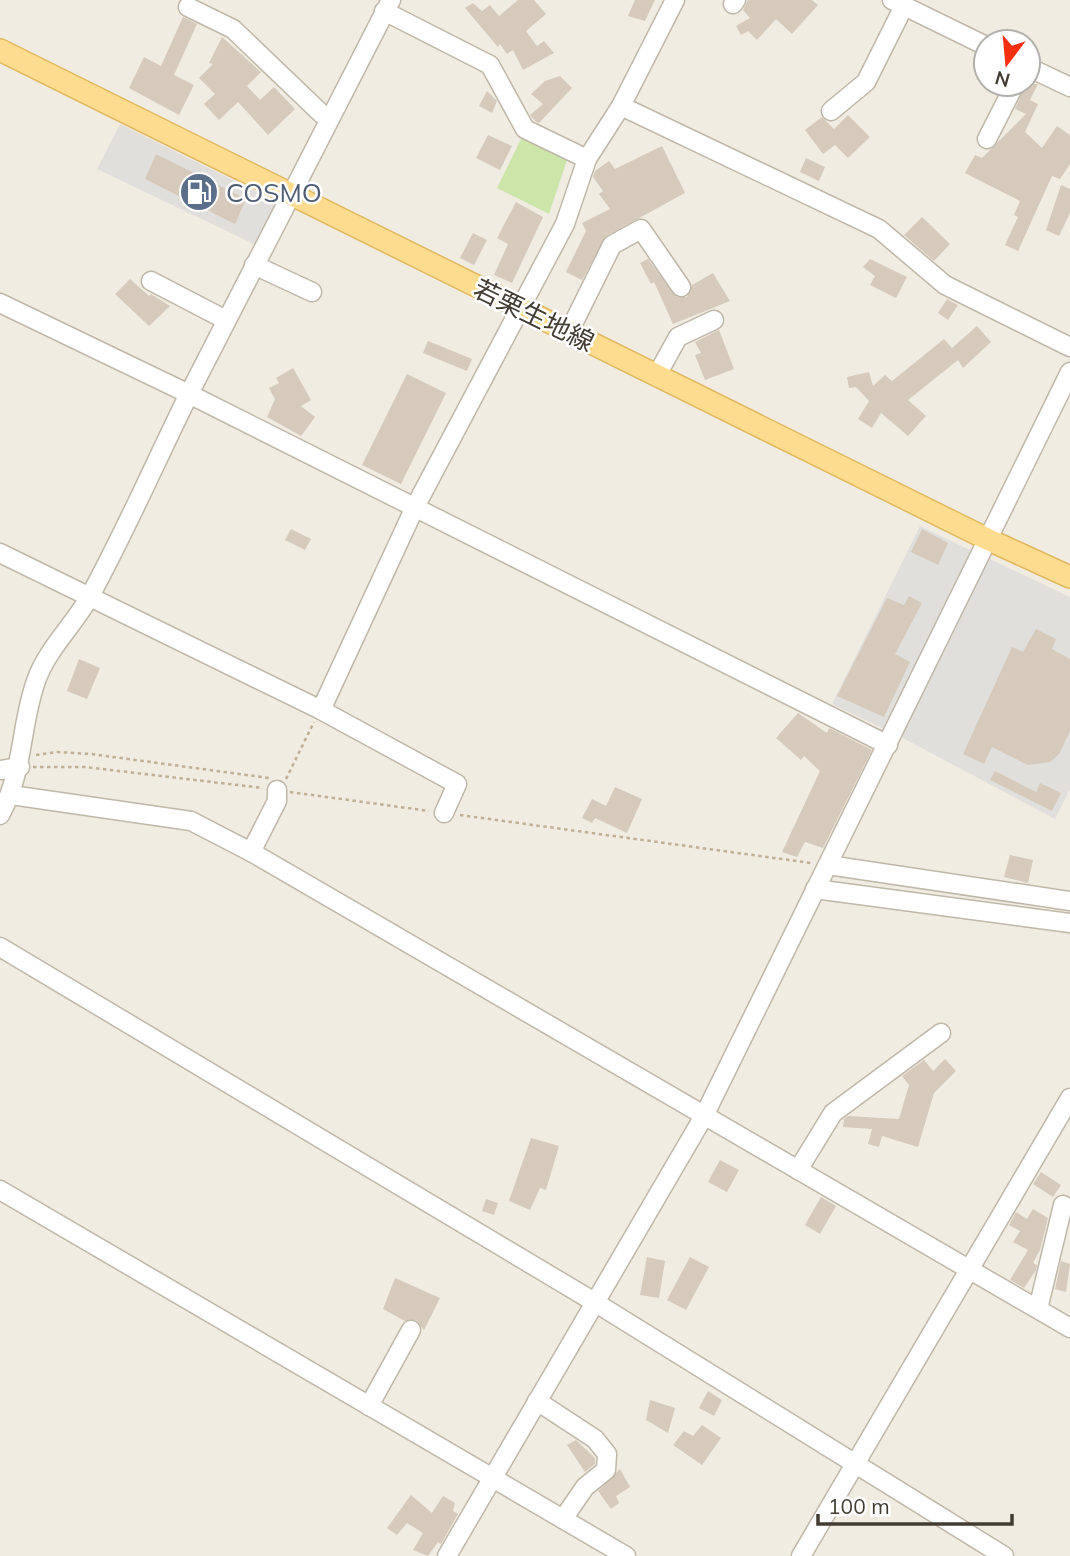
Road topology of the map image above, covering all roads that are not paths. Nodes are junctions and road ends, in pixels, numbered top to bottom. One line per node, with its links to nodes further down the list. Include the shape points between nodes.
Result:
1 (675, 0): 10 (street)
2 (898, 3): 5 (street); 11 (street, via 866,82)
3 (388, 6): 12 (street); 14 (street, via 490,65 525,129)
4 (188, 7): 12 (street, via 233,29)
5 (972, 39)
6 (0, 50): 15 (main road, 若栗生地線)
7 (1042, 74): 8 (street)
8 (1070, 87)
9 (1008, 98): 13 (street)
10 (621, 106): 14 (street); 25 (street, via 879,229 945,285)
11 (831, 111)
12 (328, 120): 15 (street)
13 (986, 139)
14 (587, 159): 21 (street, via 565,224)
15 (291, 193): 16 (street); 21 (main road, 若栗生地線)
16 (254, 265): 19 (street); 22 (street)
17 (151, 282): 22 (street)
18 (681, 287): 24 (street, via 641,229 612,245)
19 (312, 292)
20 (0, 303): 28 (street)
21 (520, 307): 24 (main road, 若栗生地線); 29 (street)
22 (226, 320): 28 (street)
23 (714, 320): 27 (street, via 678,337)
24 (569, 332): 27 (main road, 若栗生地線)
25 (1070, 347)
26 (1070, 372): 30 (street)
27 (657, 375): 30 (main road, 若栗生地線)
28 (188, 394): 29 (street); 33 (street)
29 (415, 507): 34 (street); 35 (street)
30 (987, 539): 32 (main road, 若栗生地線); 35 (street)
31 (0, 553): 33 (street)
32 (1070, 577)
33 (89, 598): 34 (street); 36 (street, via 49,654 36,682)
34 (321, 710): 40 (street, via 457,784)
35 (888, 745): 43 (street)
36 (20, 762): 37 (street); 39 (street)
37 (0, 770)
38 (278, 783): 42 (street, via 277,801)
39 (11, 795): 41 (street); 42 (street, via 191,821)
40 (444, 813)
41 (0, 815)
42 (251, 852): 50 (street)
43 (828, 865): 44 (street); 45 (street)
44 (815, 889): 46 (street); 50 (street)
45 (1070, 901)
46 (1070, 923)
47 (0, 947): 55 (street)
48 (941, 1033): 51 (street, via 833,1114)
49 (1070, 1098): 54 (street)
50 (704, 1116): 51 (street); 55 (street)
51 (799, 1170): 54 (street)
52 (0, 1190): 60 (street)
53 (1063, 1205): 56 (street)
54 (970, 1270): 56 (street); 61 (street)
55 (596, 1303): 59 (street); 61 (street)
56 (1038, 1309): 57 (street)
57 (1070, 1328)
58 (411, 1329): 60 (street)
59 (537, 1401): 62 (street); 63 (street, via 595,1439 607,1454 606,1470 585,1487)
60 (369, 1406): 62 (street)
61 (854, 1464): 64 (street); 67 (street)
62 (491, 1477): 63 (street); 65 (street)
63 (563, 1519): 66 (street)
64 (973, 1539): 68 (street); 69 (street)
65 (447, 1556)
66 (626, 1556)
67 (801, 1556)
68 (964, 1556)
69 (1004, 1556)

